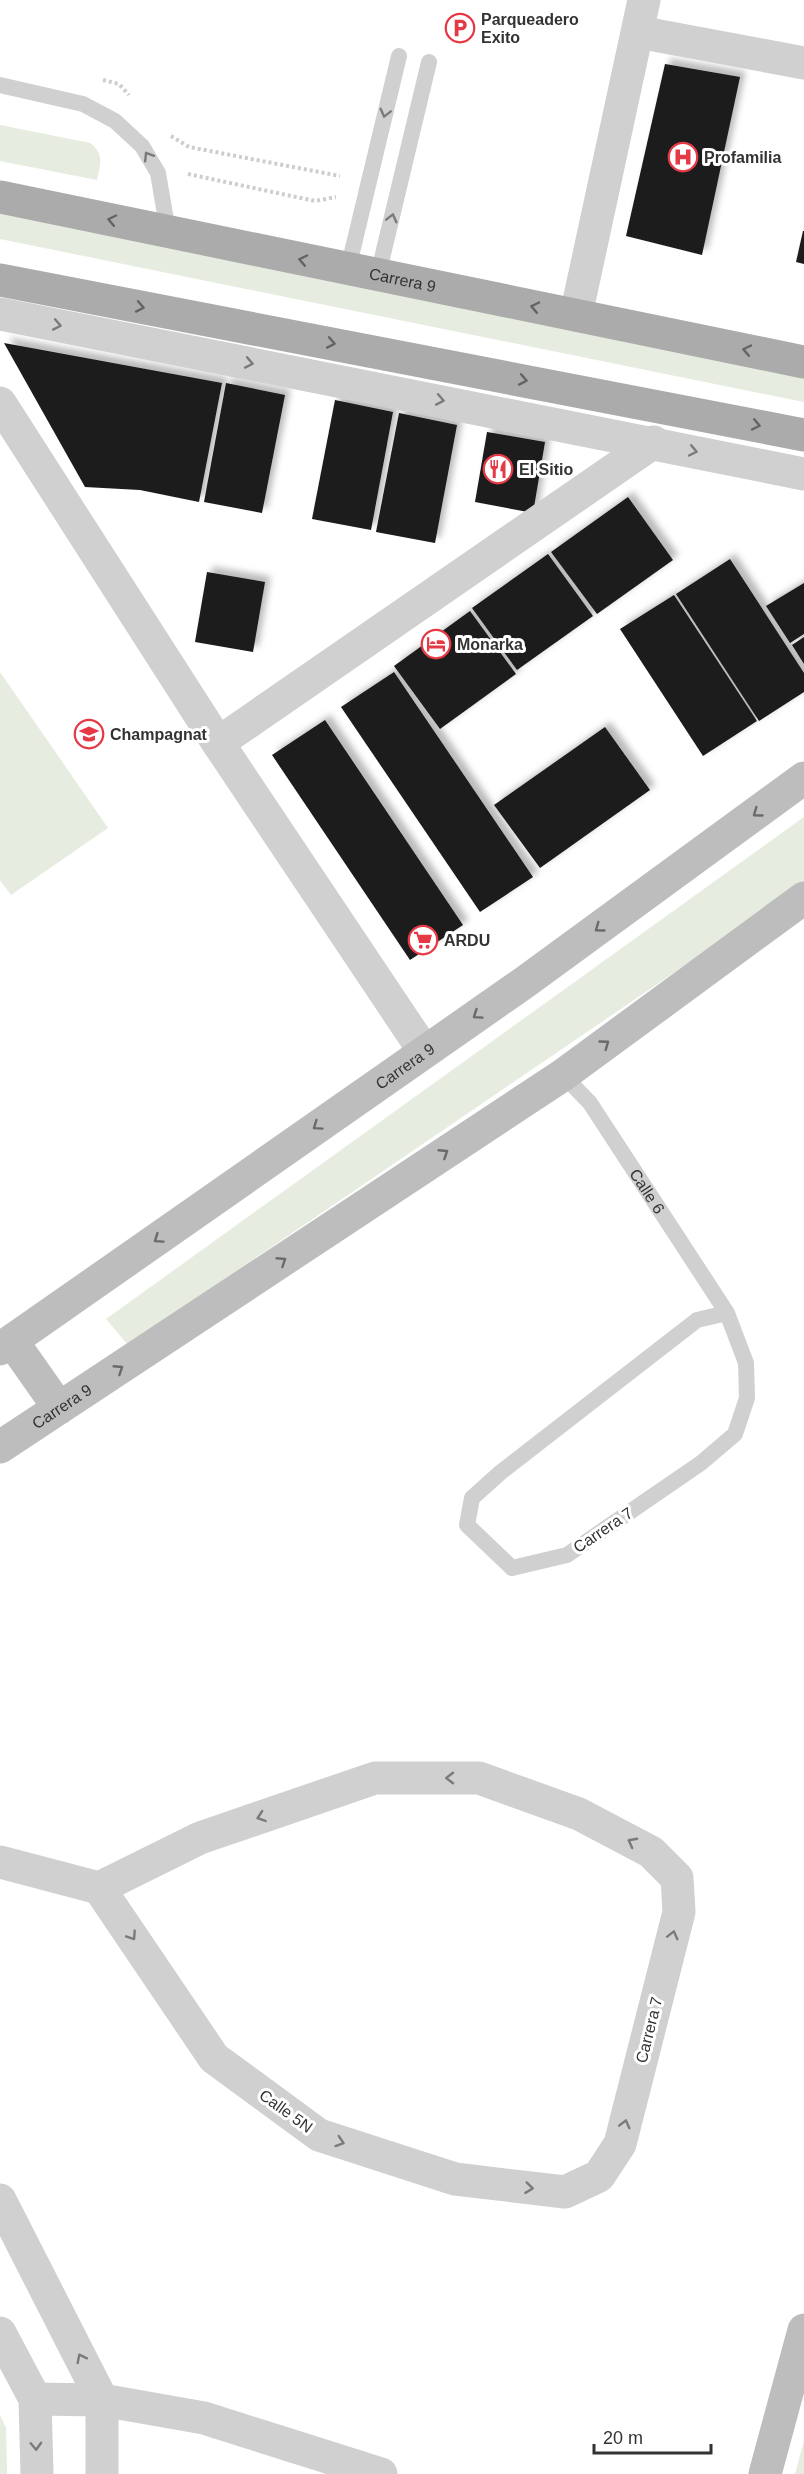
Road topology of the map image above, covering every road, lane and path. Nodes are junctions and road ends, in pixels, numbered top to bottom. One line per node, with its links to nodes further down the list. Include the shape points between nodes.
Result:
1 (644, 0): 2 (street)
2 (638, 32): 5 (street); 16 (street)
3 (399, 56): 13 (lane, one-way to 13)
4 (429, 62): 13 (lane, one-way to 4)
5 (804, 63)
6 (98, 79): 8 (path, via 119,84)
7 (0, 85): 12 (lane, one-way to 7, via 158,173 141,146 115,122 83,104)
8 (134, 99)
9 (163, 131): 10 (path, via 189,147)
10 (350, 178)
11 (0, 197): 12 (main road, Carrera 9, one-way to 11)
12 (168, 231): 13 (main road, Carrera 9, one-way to 12)
13 (363, 272): 16 (main road, Carrera 9, one-way to 13)
14 (0, 280): 19 (main road, one-way to 19)
15 (0, 314): 20 (street, one-way to 20)
16 (576, 315): 17 (main road, Carrera 9, one-way to 16)
17 (804, 362)
18 (0, 403): 22 (street)
19 (804, 435)
20 (654, 442): 21 (street, one-way to 21); 22 (street)
21 (804, 474)
22 (218, 743): 25 (street)
23 (804, 778): 25 (main road, Carrera 9, one-way to 25)
24 (804, 898): 26 (main road, Carrera 9, one-way to 24)
25 (424, 1051): 28 (main road, Carrera 9, one-way to 28)
26 (563, 1075): 27 (lane, Calle 6, via 590,1103); 29 (main road, Carrera 9, one-way to 26)
27 (726, 1313): 27 (lane, Carrera 7, via 746,1363 747,1398 735,1434 701,1463 567,1555 512,1568 466,1525 472,1498 501,1472 698,1320)
28 (6, 1345): 29 (main road)
29 (59, 1408): 30 (main road, Carrera 9)
30 (0, 1447)
31 (0, 1862): 32 (street)
32 (99, 1888): 33 (street, Calle 5N, one-way to 33, via 214,2058 319,2135 455,2179 565,2192); 33 (street, Carrera 7, one-way to 32, via 620,2144 679,1912 677,1878 651,1852 579,1814 478,1778 375,1778 200,1838)
33 (599, 2176)
34 (0, 2200): 39 (street, one-way to 34)
35 (804, 2330): 37 (main road)
36 (0, 2333): 38 (street)
37 (797, 2380): 43 (main road)
38 (35, 2399): 39 (street); 40 (street, one-way to 40)
39 (102, 2400): 41 (street); 42 (street, via 204,2418)
40 (37, 2474)
41 (102, 2474)
42 (381, 2474)
43 (765, 2474)

